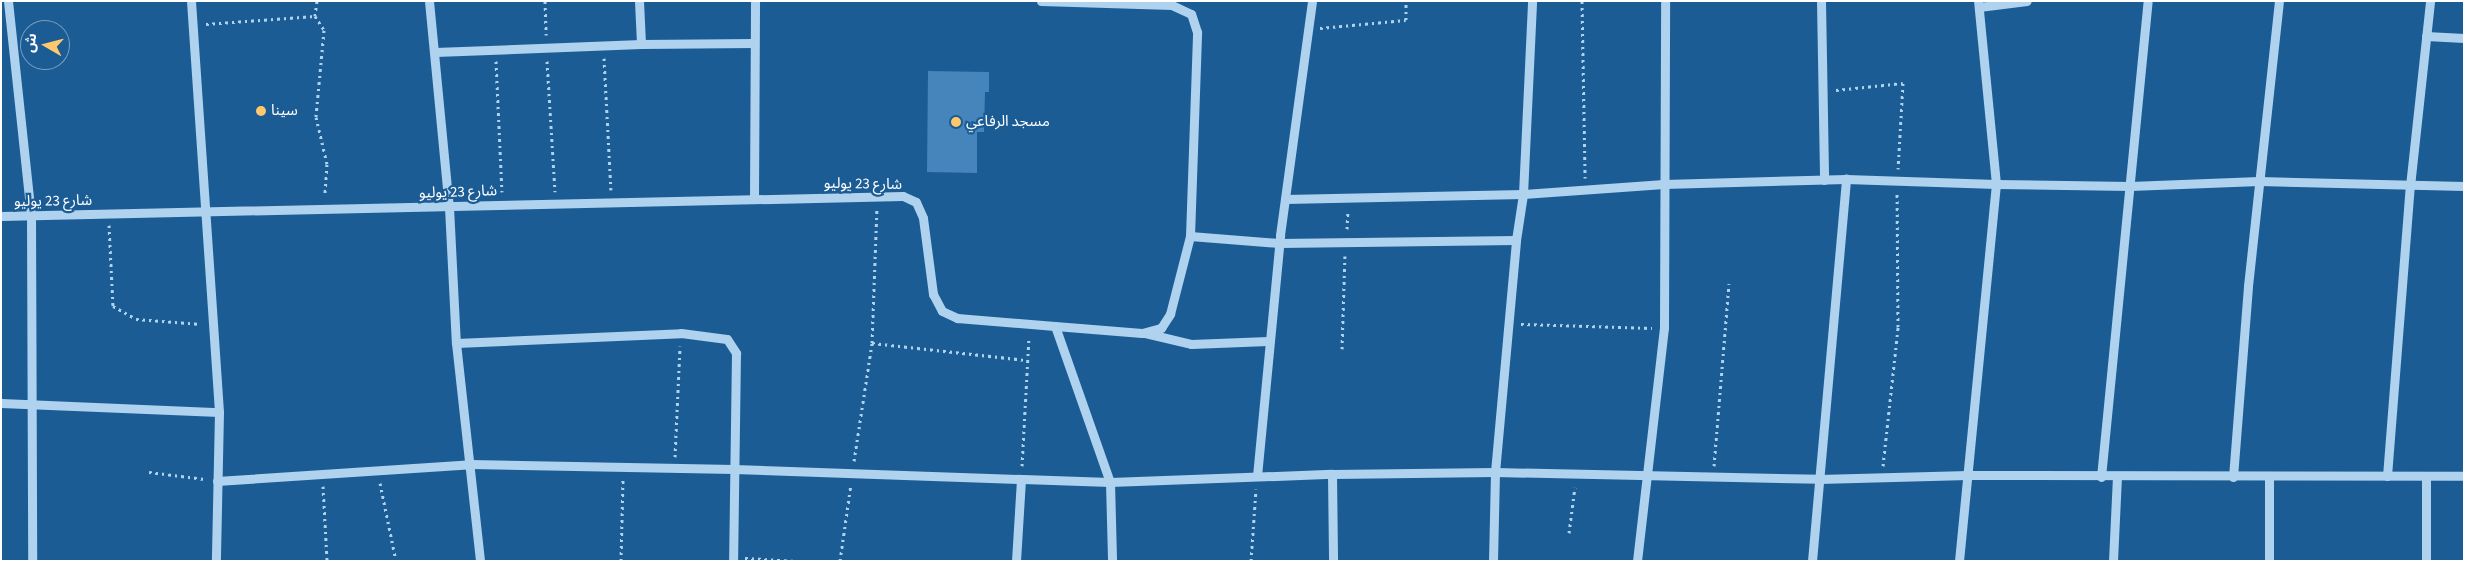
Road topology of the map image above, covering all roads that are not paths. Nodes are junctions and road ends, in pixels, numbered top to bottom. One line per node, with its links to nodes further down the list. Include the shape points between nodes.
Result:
1 (8, 1): 34 (street)
2 (191, 1): 33 (street)
3 (429, 1): 20 (street)
4 (639, 1): 19 (street)
5 (755, 1): 18 (street)
6 (1041, 1): 36 (street, شارع 23 يوليو, via 1172,5 1191,14 1198,32)
7 (1312, 1): 31 (street)
8 (1532, 1): 29 (street)
9 (1665, 1): 24 (street)
10 (1821, 1): 22 (street)
11 (2027, 1): 15 (street)
12 (2148, 1): 26 (street)
13 (2280, 1): 23 (street)
14 (2430, 1): 16 (street)
15 (1978, 4): 25 (street)
16 (2426, 36): 17 (street); 27 (street)
17 (2464, 38)
18 (754, 43): 19 (street); 30 (street)
19 (641, 44): 20 (street)
20 (435, 52): 32 (street)
21 (1846, 179): 22 (street); 25 (street); 61 (street)
22 (1824, 180): 24 (street)
23 (2260, 181): 26 (street); 27 (street); 58 (street)
24 (1664, 184): 29 (street); 50 (street, via 1664,328)
25 (1996, 184): 26 (street); 51 (street)
26 (2130, 186): 56 (street)
27 (2410, 186): 28 (street); 53 (street)
28 (2464, 186)
29 (1522, 194): 31 (street); 37 (street)
30 (754, 199): 32 (street, شارع 23 يوليو); 39 (street, شارع 23 يوليو, via 902,196 916,202 923,218 933,294 942,312 957,318)
31 (1285, 199): 38 (street)
32 (449, 207): 33 (street, شارع 23 يوليو); 42 (street)
33 (203, 211): 34 (street, شارع 23 يوليو); 45 (street)
34 (31, 215): 35 (street, شارع 23 يوليو); 44 (street)
35 (1, 216)
36 (1190, 236): 38 (street); 40 (street, شارع 23 يوليو, via 1170,314 1161,328)
37 (1516, 240): 38 (street); 48 (street)
38 (1279, 243): 41 (street)
39 (1055, 326): 40 (street, شارع 23 يوليو); 63 (street)
40 (1142, 333): 41 (street, via 1191,344)
41 (1268, 341): 52 (street)
42 (456, 344): 46 (street); 47 (street, via 681,334 718,335 727,339 736,353)
43 (1, 403): 44 (street)
44 (30, 403): 45 (street); 65 (street)
45 (219, 412): 62 (street)
46 (470, 464): 47 (street); 62 (street); 67 (street)
47 (734, 469): 60 (street); 64 (street)
48 (1495, 472): 49 (street); 50 (street); 71 (street)
49 (1332, 474): 52 (street); 70 (street)
50 (1648, 475): 61 (street); 72 (street)
51 (1968, 475): 56 (street); 61 (street); 74 (street)
52 (1257, 476): 63 (street)
53 (2387, 476): 54 (street); 59 (street)
54 (2426, 476): 55 (street); 77 (street)
55 (2464, 476)
56 (2101, 477): 57 (street)
57 (2117, 477): 58 (street); 75 (street)
58 (2233, 477): 59 (street)
59 (2269, 477): 76 (street)
60 (1022, 479): 63 (street); 68 (street)
61 (1819, 479): 73 (street)
62 (217, 481): 66 (street)
63 (1110, 482): 69 (street)
64 (734, 559)
65 (32, 561)
66 (216, 561)
67 (480, 561)
68 (1016, 561)
69 (1112, 561)
70 (1333, 561)
71 (1493, 561)
72 (1637, 561)
73 (1812, 561)
74 (1959, 561)
75 (2112, 561)
76 (2269, 561)
77 (2426, 561)

